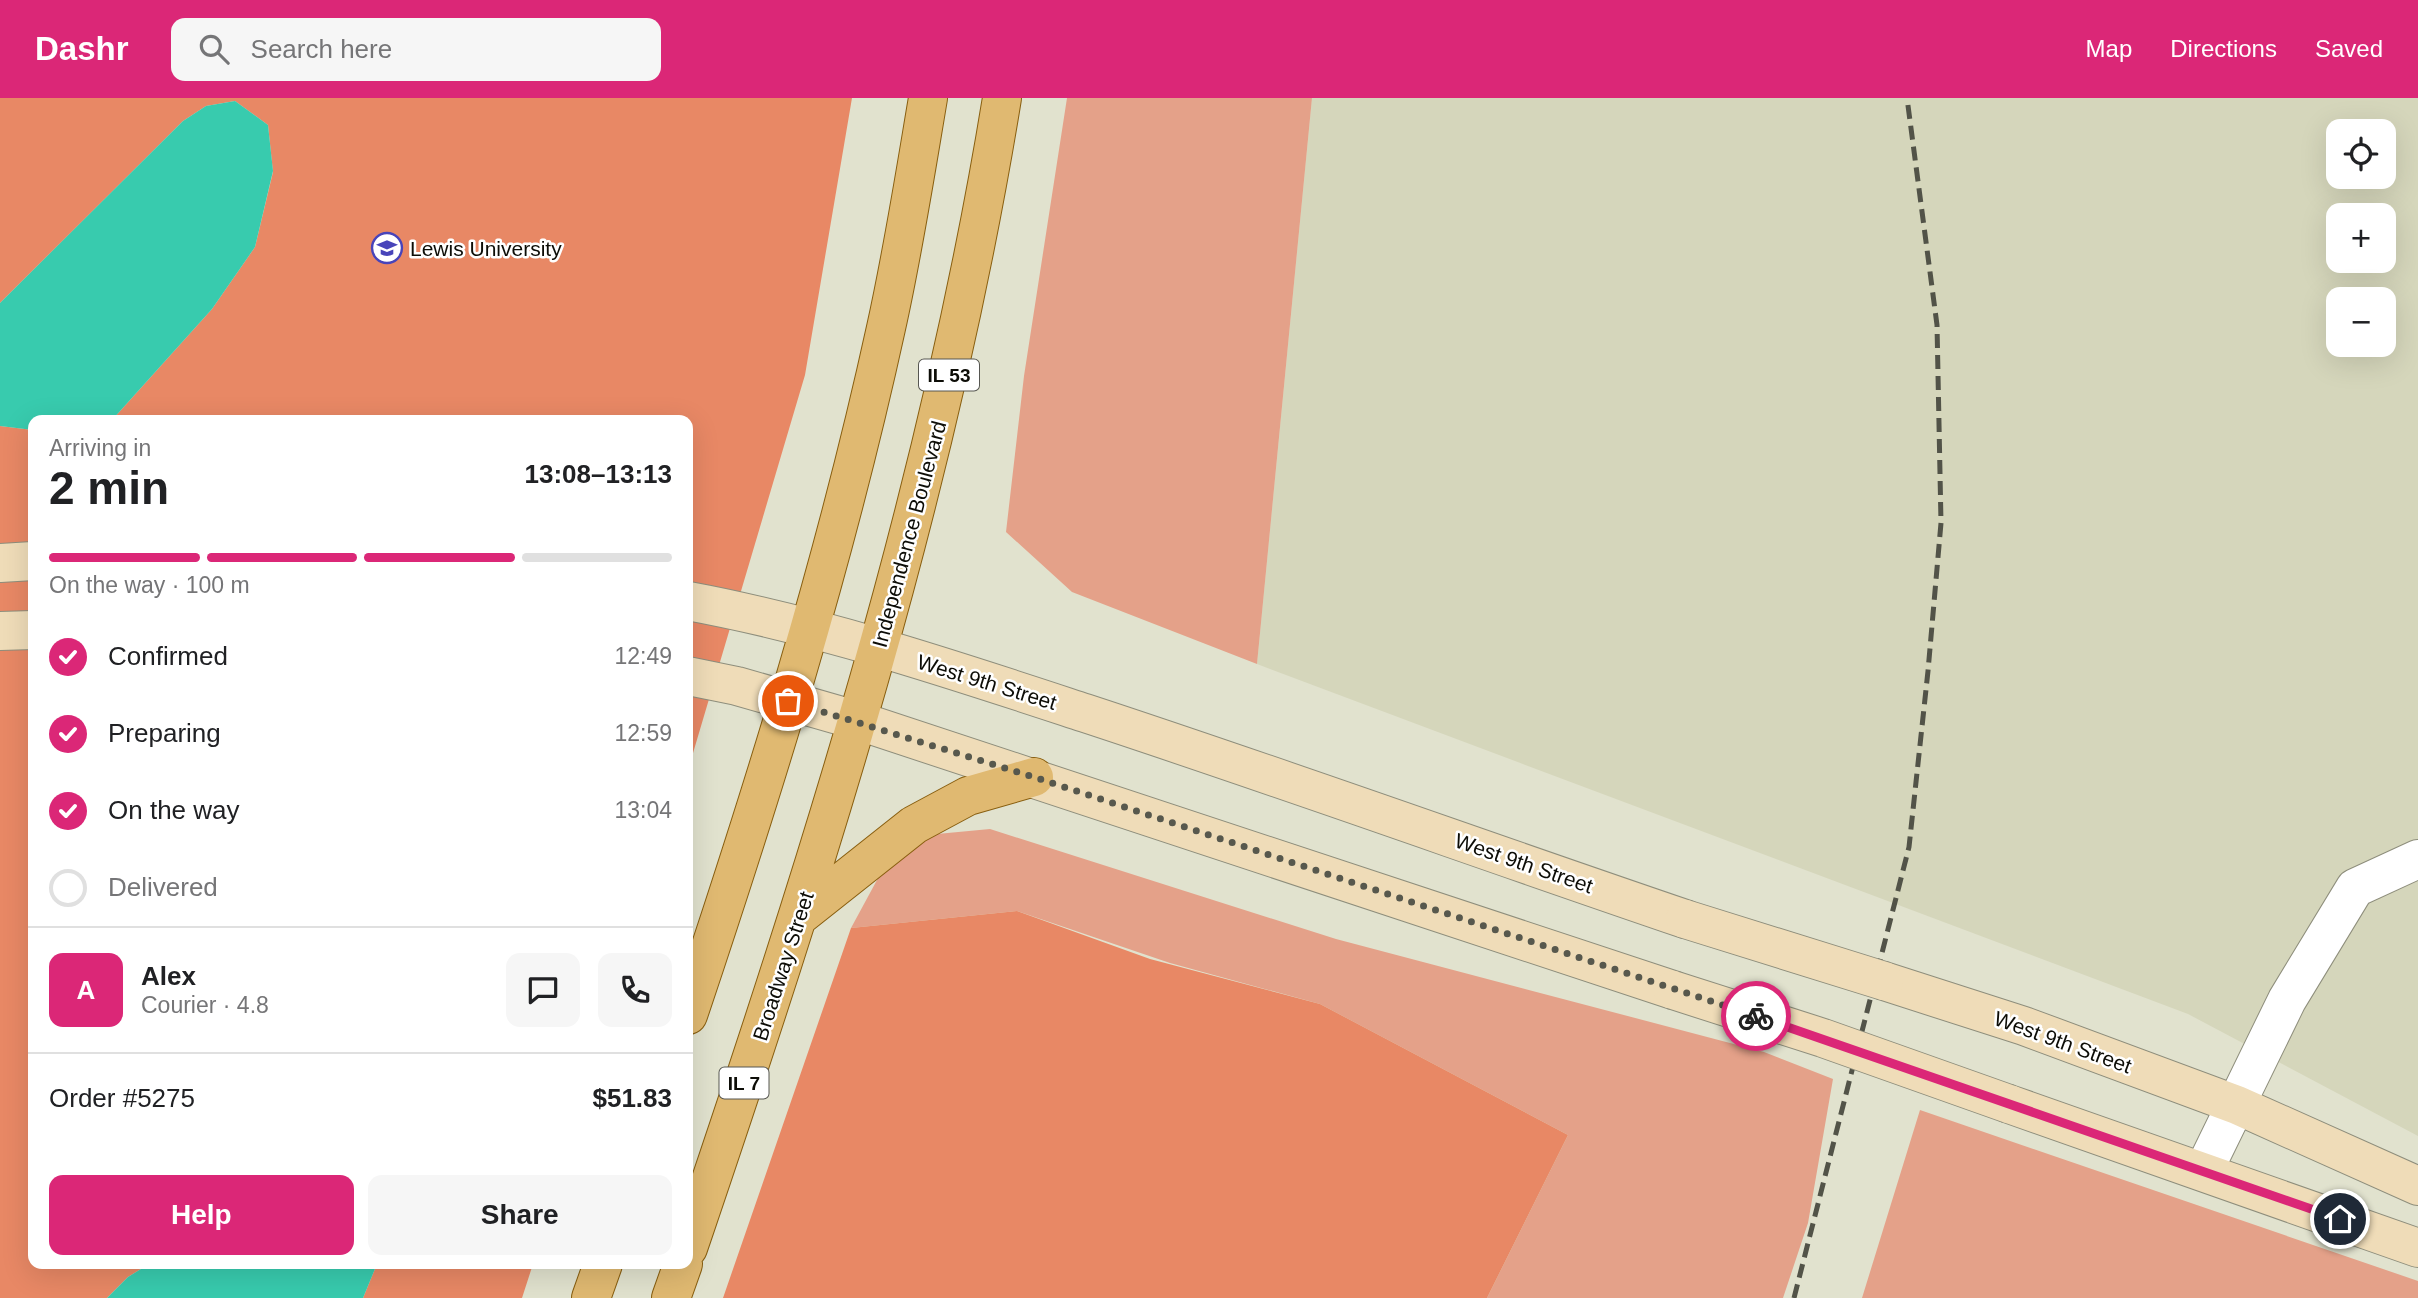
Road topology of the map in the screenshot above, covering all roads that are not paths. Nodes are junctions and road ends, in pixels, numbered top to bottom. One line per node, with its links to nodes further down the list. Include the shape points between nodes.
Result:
1 (928, 98): 6 (main road, via 887,325)
2 (1002, 98): 9 (main road, Independence Boulevard / IL 53, via 942,410)
3 (28, 561): 4 (main road)
4 (0, 563)
5 (693, 602): 6 (main road, West 9th Street)
6 (810, 628): 9 (main road, West 9th Street); 11 (main road)
7 (28, 630): 8 (main road)
8 (0, 631)
9 (880, 649): 12 (main road, Independence Boulevard / IL 7); 17 (main road, West 9th Street, bridge, via 1229,760 1685,919 2024,1026)
10 (693, 677): 11 (main road)
11 (788, 701): 12 (main road); 16 (main road)
12 (859, 721): 13 (main road); 15 (main road, Broadway Street / IL 7)
13 (1034, 777): 15 (main road, via 968,796 914,825); 18 (main road, bridge, via 1823,1038)
14 (2418, 859): 17 (street, via 2356,888 2287,1000)
15 (798, 917): 20 (main road, Broadway Street / IL 7)
16 (693, 999)
17 (2237, 1105): 18 (street); 19 (main road, West 9th Street)
18 (2204, 1170): 21 (main road)
19 (2418, 1186)
20 (693, 1233)
21 (2418, 1248)
22 (601, 1269): 24 (main road)
23 (681, 1269): 25 (main road)
24 (591, 1298)
25 (671, 1298)

